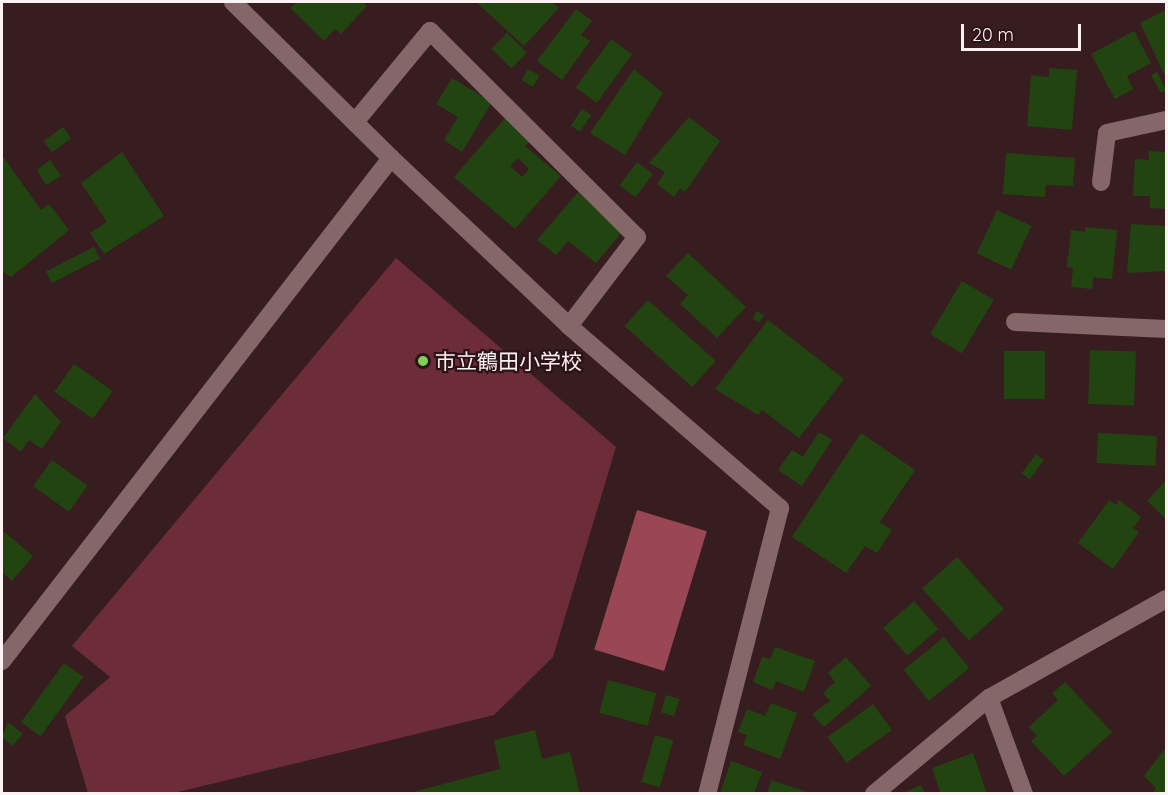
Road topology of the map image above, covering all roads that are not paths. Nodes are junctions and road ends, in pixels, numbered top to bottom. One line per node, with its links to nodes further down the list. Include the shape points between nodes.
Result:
1 (233, 2): 3 (street)
2 (1167, 120): 5 (street, via 1107,133)
3 (355, 122): 4 (street); 7 (street, via 430,31 638,237)
4 (391, 158): 7 (street); 10 (street)
5 (1101, 182)
6 (1015, 322): 8 (street)
7 (569, 326): 12 (street, via 780,508)
8 (1167, 329)
9 (1167, 599): 11 (street)
10 (2, 661)
11 (989, 698): 13 (street); 14 (street)
12 (707, 794)
13 (874, 794)
14 (1024, 794)

